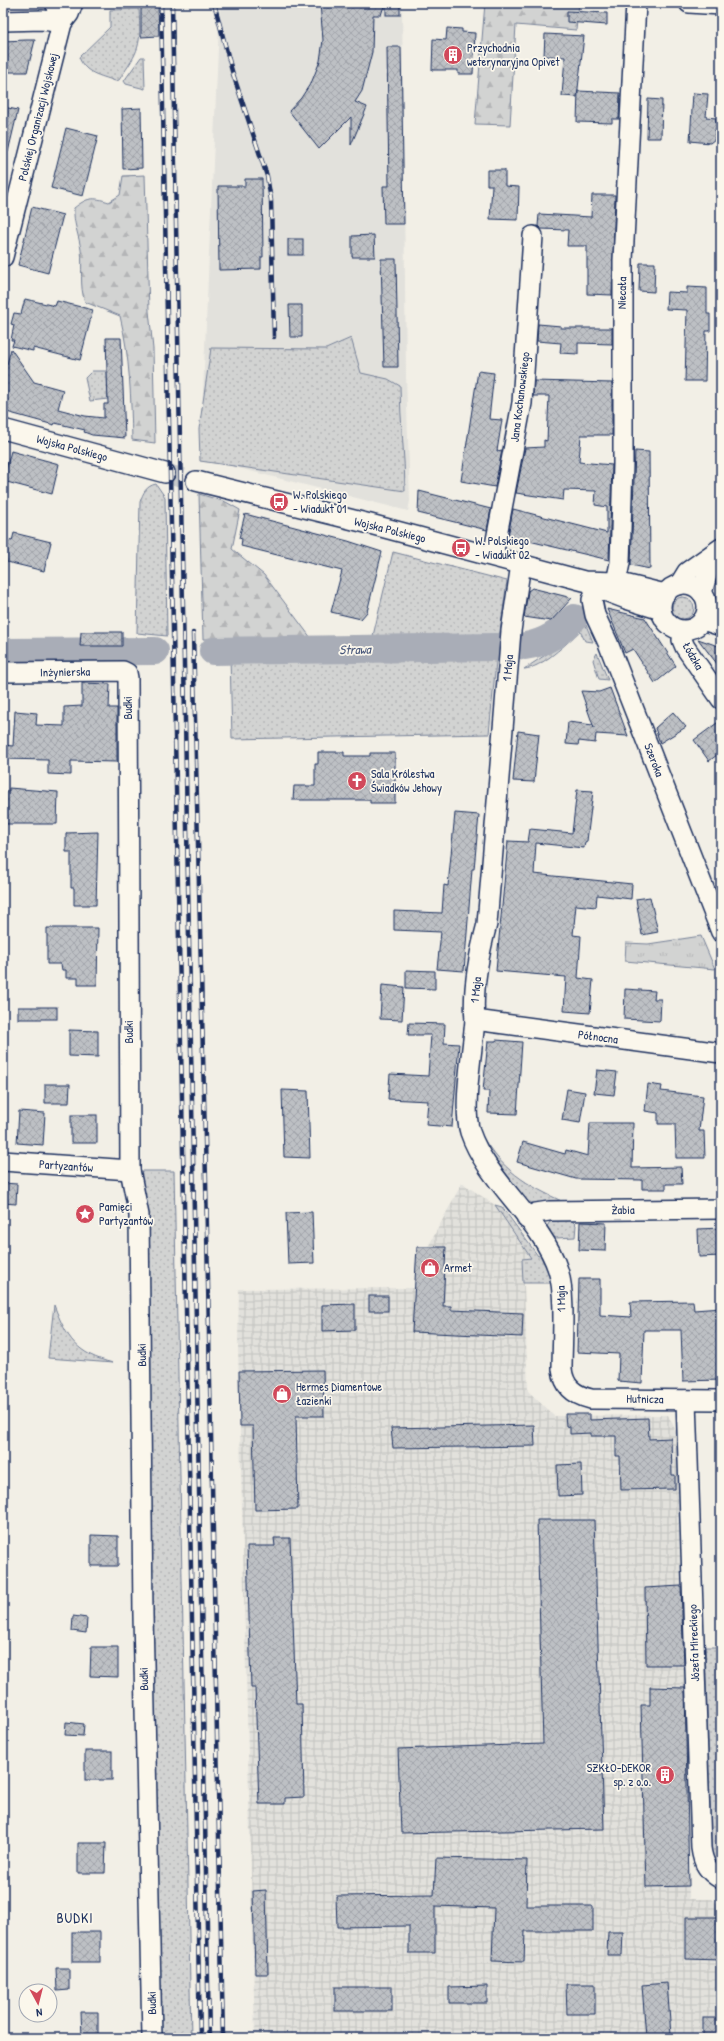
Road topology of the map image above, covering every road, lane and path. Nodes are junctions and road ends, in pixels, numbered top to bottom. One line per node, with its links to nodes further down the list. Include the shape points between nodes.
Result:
1 (56, 3): 7 (street, via 57,15)
2 (72, 3): 7 (street, Polskiej Organizacji Wojskowej, via 69,14)
3 (636, 3): 16 (street, Niecała, via 623,236 623,464 620,563)
4 (689, 3): 5 (street)
5 (721, 5)
6 (3, 21): 7 (street, via 42,20)
7 (62, 23): 9 (street, Polskiej Organizacji Wojskowej)
8 (533, 236): 14 (street, Jana Kochanowskiego, via 522,403)
9 (3, 257)
10 (3, 429): 11 (street, Wojska Polskiego)
11 (165, 473)
12 (196, 481): 14 (street, Wojska Polskiego)
13 (717, 551): 18 (street, via 687,572); 19 (street)
14 (493, 556): 15 (street, Wojska Polskiego)
15 (521, 564): 17 (street, Wojska Polskiego); 26 (street, 1 Maja, via 511,631 488,908 479,957)
16 (616, 582): 17 (street, Wojska Polskiego); 18 (street, Wojska Polskiego)
17 (590, 585): 18 (street, Wojska Polskiego); 25 (street, Szeroka, via 595,615)
18 (668, 596): 19 (street, via 692,586); 21 (street, via 666,622)
19 (708, 608): 20 (street); 21 (street, via 694,628)
20 (721, 626)
21 (683, 631): 24 (street, Łódzka, via 682,640 685,648)
22 (3, 672): 23 (street, Inżynierska)
23 (127, 673): 29 (street, Budki)
24 (721, 699)
25 (721, 932)
26 (475, 1020): 27 (street, Północna); 31 (street, 1 Maja, via 468,1109 470,1132 487,1165)
27 (721, 1053)
28 (3, 1161): 29 (street, Partyzantów)
29 (130, 1170): 36 (street, Budki, via 139,1216 143,1623)
30 (721, 1209): 31 (street, Żabia, via 549,1211 536,1213)
31 (527, 1219): 32 (street, 1 Maja, via 551,1254 559,1273 562,1370 563,1378)
32 (570, 1390): 33 (street, Hutnicza, via 591,1399)
33 (686, 1400): 34 (street, Hutnicza); 35 (street, Józefa Mireckiego, via 701,1848 703,1860 711,1874)
34 (721, 1400)
35 (721, 1879)
36 (152, 2038)

